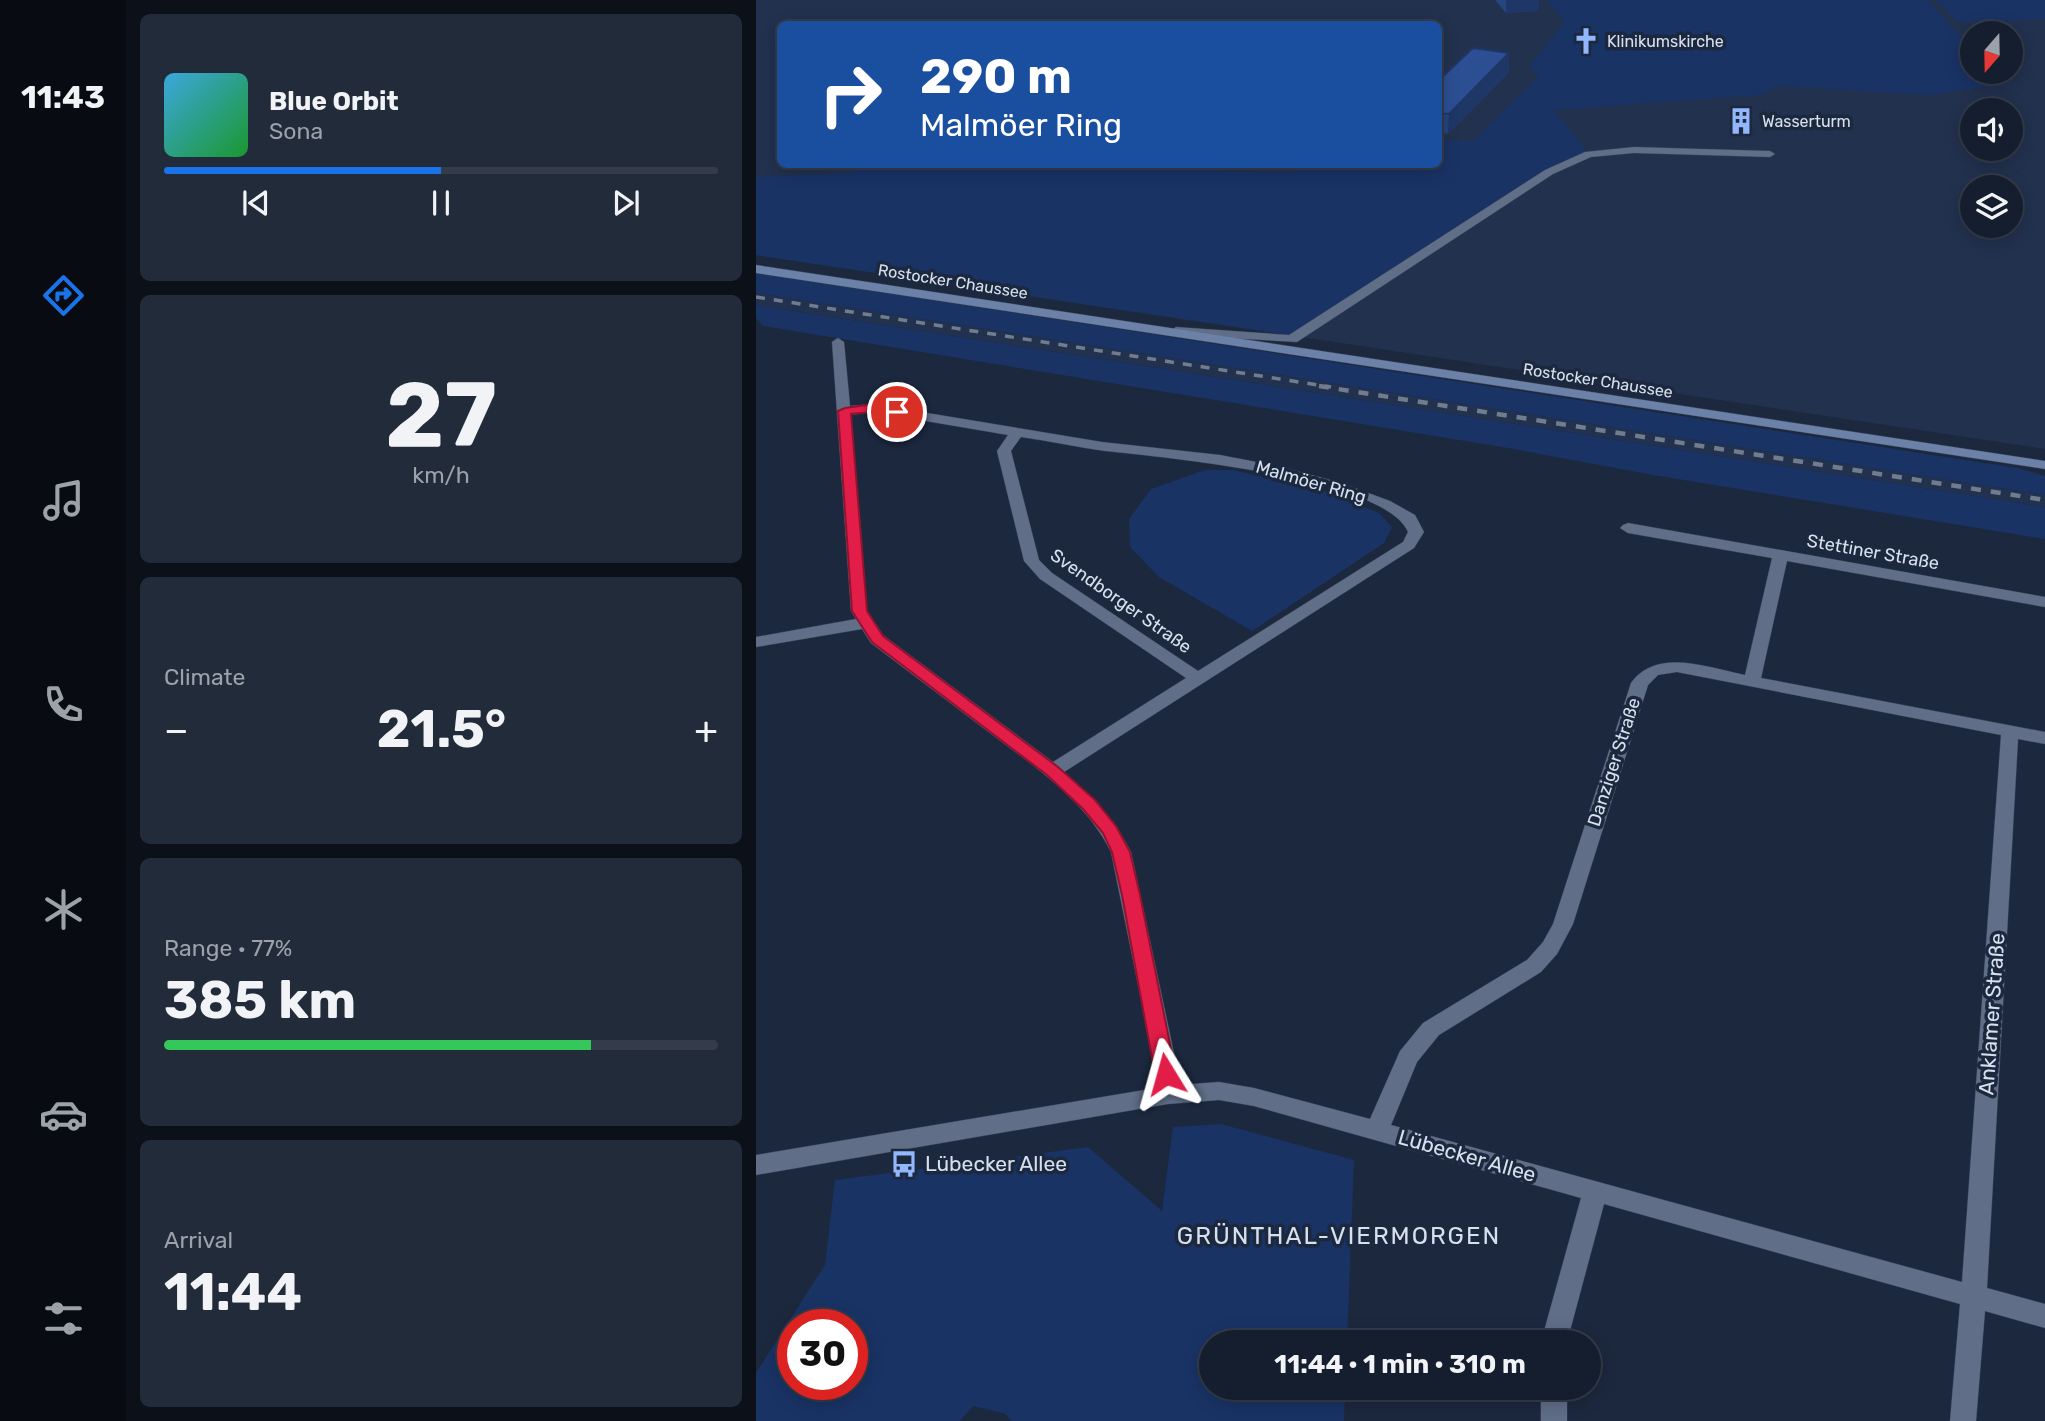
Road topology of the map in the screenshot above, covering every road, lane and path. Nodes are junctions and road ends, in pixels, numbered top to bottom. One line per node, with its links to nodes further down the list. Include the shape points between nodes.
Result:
1 (1770, 154): 3 (street, Rostocker Chaussee, via 1634,150 1588,154 1549,172 1292,339)
2 (756, 269): 3 (main road, Rostocker Chaussee)
3 (1145, 328): 7 (main road, Rostocker Chaussee)
4 (838, 342): 5 (street)
5 (845, 411): 6 (street, Malmöer Ring, via 873,408); 11 (street, via 859,611)
6 (1018, 431): 13 (street, Svendborger Straße, via 1004,451 1032,561 1046,576); 13 (street, Malmöer Ring, via 1282,471 1336,486 1410,518 1416,532 1409,545)
7 (2045, 465)
8 (1628, 528): 9 (street)
9 (1780, 555): 10 (street, Stettiner Straße); 14 (street, Stettiner Straße)
10 (2045, 602)
11 (865, 624): 12 (street); 17 (street, via 877,639)
12 (756, 642)
13 (1199, 679): 17 (street, Malmöer Ring)
14 (1752, 681): 15 (street, Danziger Straße); 19 (street, Danziger Straße, via 1677,667 1653,670 1640,683 1563,924 1550,948 1534,966 1431,1029 1408,1057)
15 (2010, 732): 16 (street, Danziger Straße); 22 (street, Anklamer Straße)
16 (2045, 738)
17 (1052, 771): 18 (street, via 1089,804 1121,852)
18 (1168, 1095): 19 (street, Lübecker Allee, via 1219,1091 1254,1097); 20 (street, Lübecker Allee)
19 (1377, 1131): 21 (street, Lübecker Allee)
20 (756, 1165)
21 (1595, 1192): 22 (street, Lübecker Allee); 24 (street)
22 (1974, 1296): 23 (street, Lübecker Allee); 27 (street, Anklamer Straße)
23 (2045, 1316)
24 (1557, 1330)
25 (1554, 1400): 26 (street)
26 (1554, 1421)
27 (1963, 1421)

